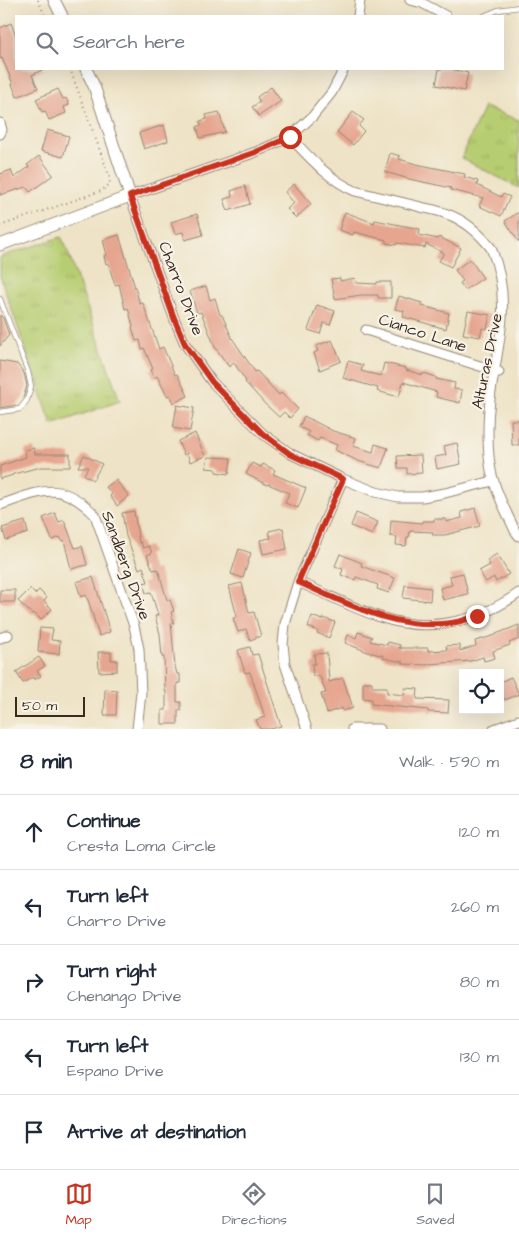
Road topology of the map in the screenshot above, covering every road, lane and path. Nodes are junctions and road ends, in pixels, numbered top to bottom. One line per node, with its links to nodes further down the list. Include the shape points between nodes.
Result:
1 (38, 0): 6 (path)
2 (54, 0): 7 (street)
3 (360, 0): 8 (street)
4 (410, 0): 9 (street)
5 (519, 7): 10 (lane)
6 (45, 15)
7 (62, 15)
8 (358, 15)
9 (444, 15)
10 (486, 15)
11 (70, 70): 18 (path, via 110,175 110,184 101,191)
12 (86, 70): 17 (street, Charro Drive)
13 (343, 70): 16 (street, via 332,92 313,116)
14 (0, 123): 15 (street)
15 (0, 134)
16 (290, 137): 17 (street); 20 (street, Alturas Drive, via 340,184 355,191 448,214 466,224 495,253 506,272)
17 (130, 196): 19 (street); 26 (street, Charro Drive, via 185,344 212,382 263,434 290,454)
18 (0, 226)
19 (0, 245)
20 (512, 294)
21 (0, 299): 25 (lane, via 31,386 20,409)
22 (366, 330): 24 (street, Cianco Lane)
23 (509, 339): 24 (street, Alturas Drive)
24 (499, 372): 27 (street, Alturas Drive, via 488,432)
25 (0, 412)
26 (343, 479): 27 (street, Charro Drive, via 398,497 437,495); 30 (street)
27 (493, 481): 29 (street, Alturas Drive)
28 (0, 505): 33 (street, Sandberg Drive, via 40,491 57,491 84,503 95,515 139,648 141,693)
29 (519, 536)
30 (298, 582): 31 (street, via 380,617 426,625 452,623 477,616); 34 (street, via 285,624 283,644 285,664)
31 (519, 593)
32 (519, 720): 37 (street)
33 (137, 729)
34 (306, 729)
35 (352, 729): 36 (street)
36 (380, 729)
37 (494, 729)

